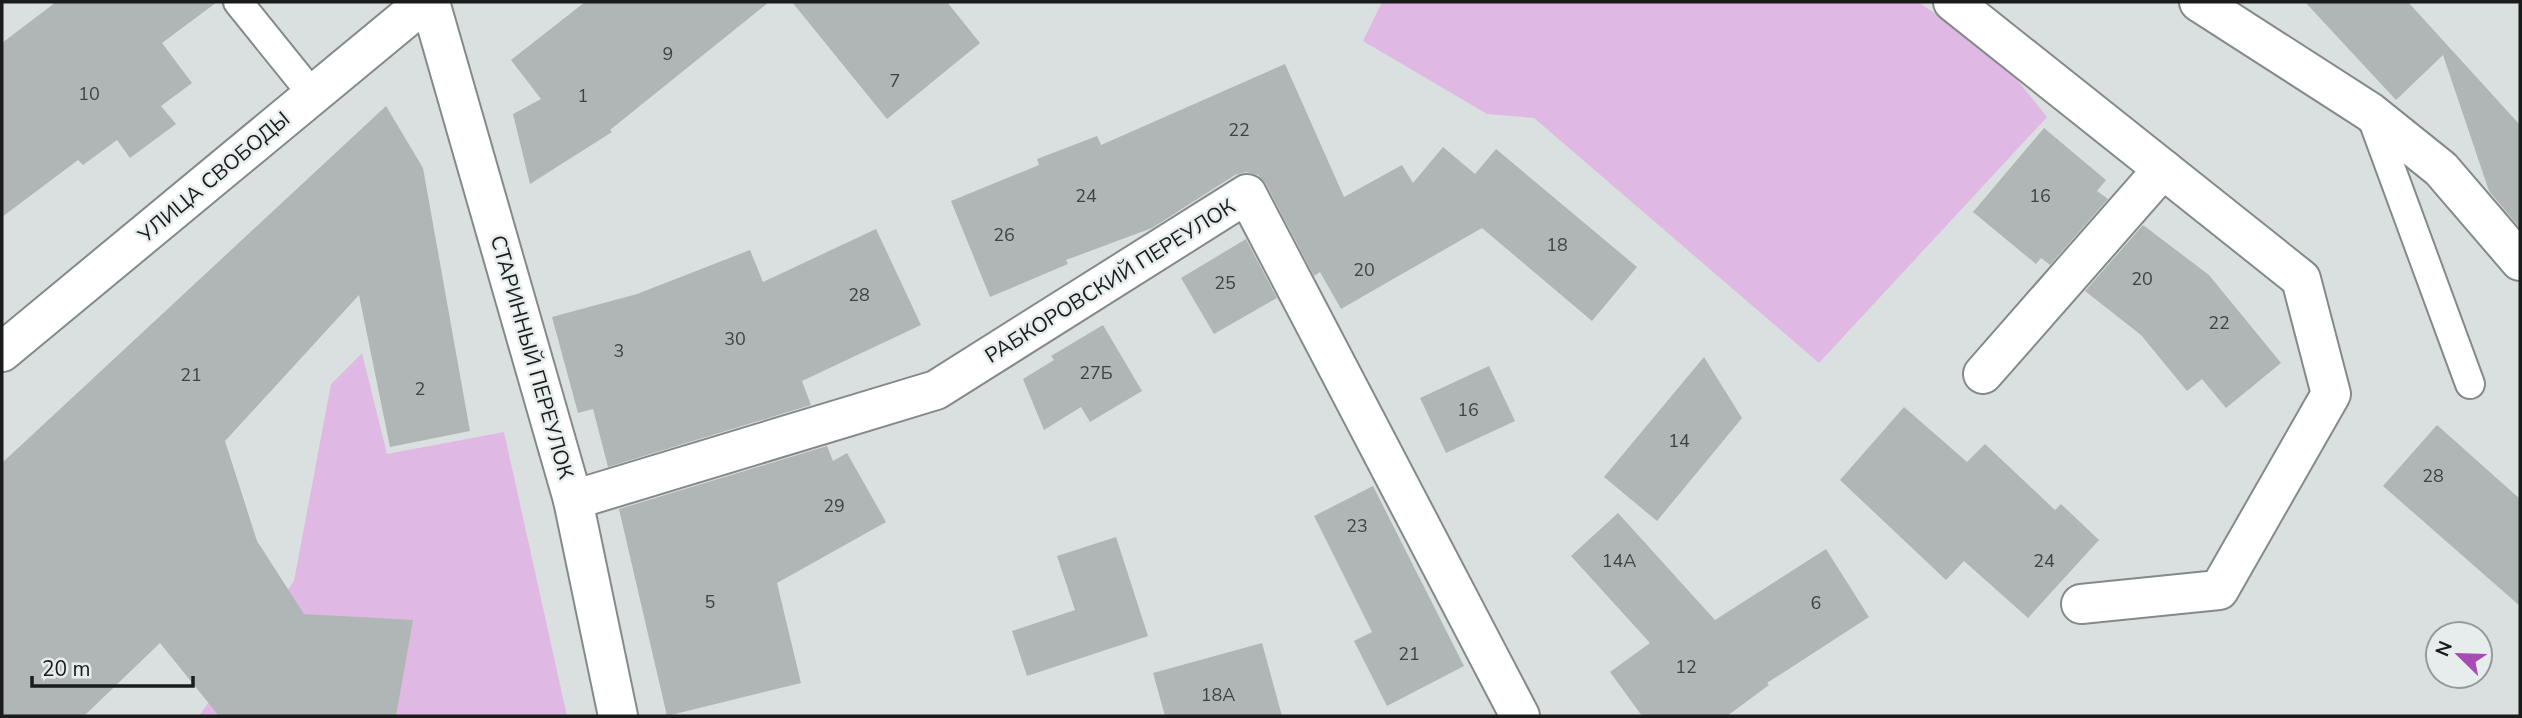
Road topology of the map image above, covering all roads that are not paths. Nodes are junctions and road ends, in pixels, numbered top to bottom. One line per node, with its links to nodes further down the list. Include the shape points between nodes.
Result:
1 (238, 2): 5 (lane)
2 (428, 2): 5 (street, УЛИЦА СВОБОДЫ); 12 (street, СТАРИННЫЙ ПЕРЕУЛОК)
3 (1953, 2): 7 (street)
4 (2199, 2): 6 (street)
5 (313, 95): 9 (street, УЛИЦА СВОБОДЫ)
6 (2370, 112): 8 (street, via 2441,169); 11 (lane)
7 (2163, 169): 10 (street); 13 (street, via 2301,279 2331,394 2219,590)
8 (2520, 261)
9 (2, 352)
10 (1983, 374)
11 (2470, 384)
12 (573, 500): 14 (street, СТАРИННЫЙ ПЕРЕУЛОК); 15 (street, РАБКОРОВСКИЙ ПЕРЕУЛОК, via 936,390 1247,194)
13 (2081, 604)
14 (618, 716)
15 (1520, 716)

